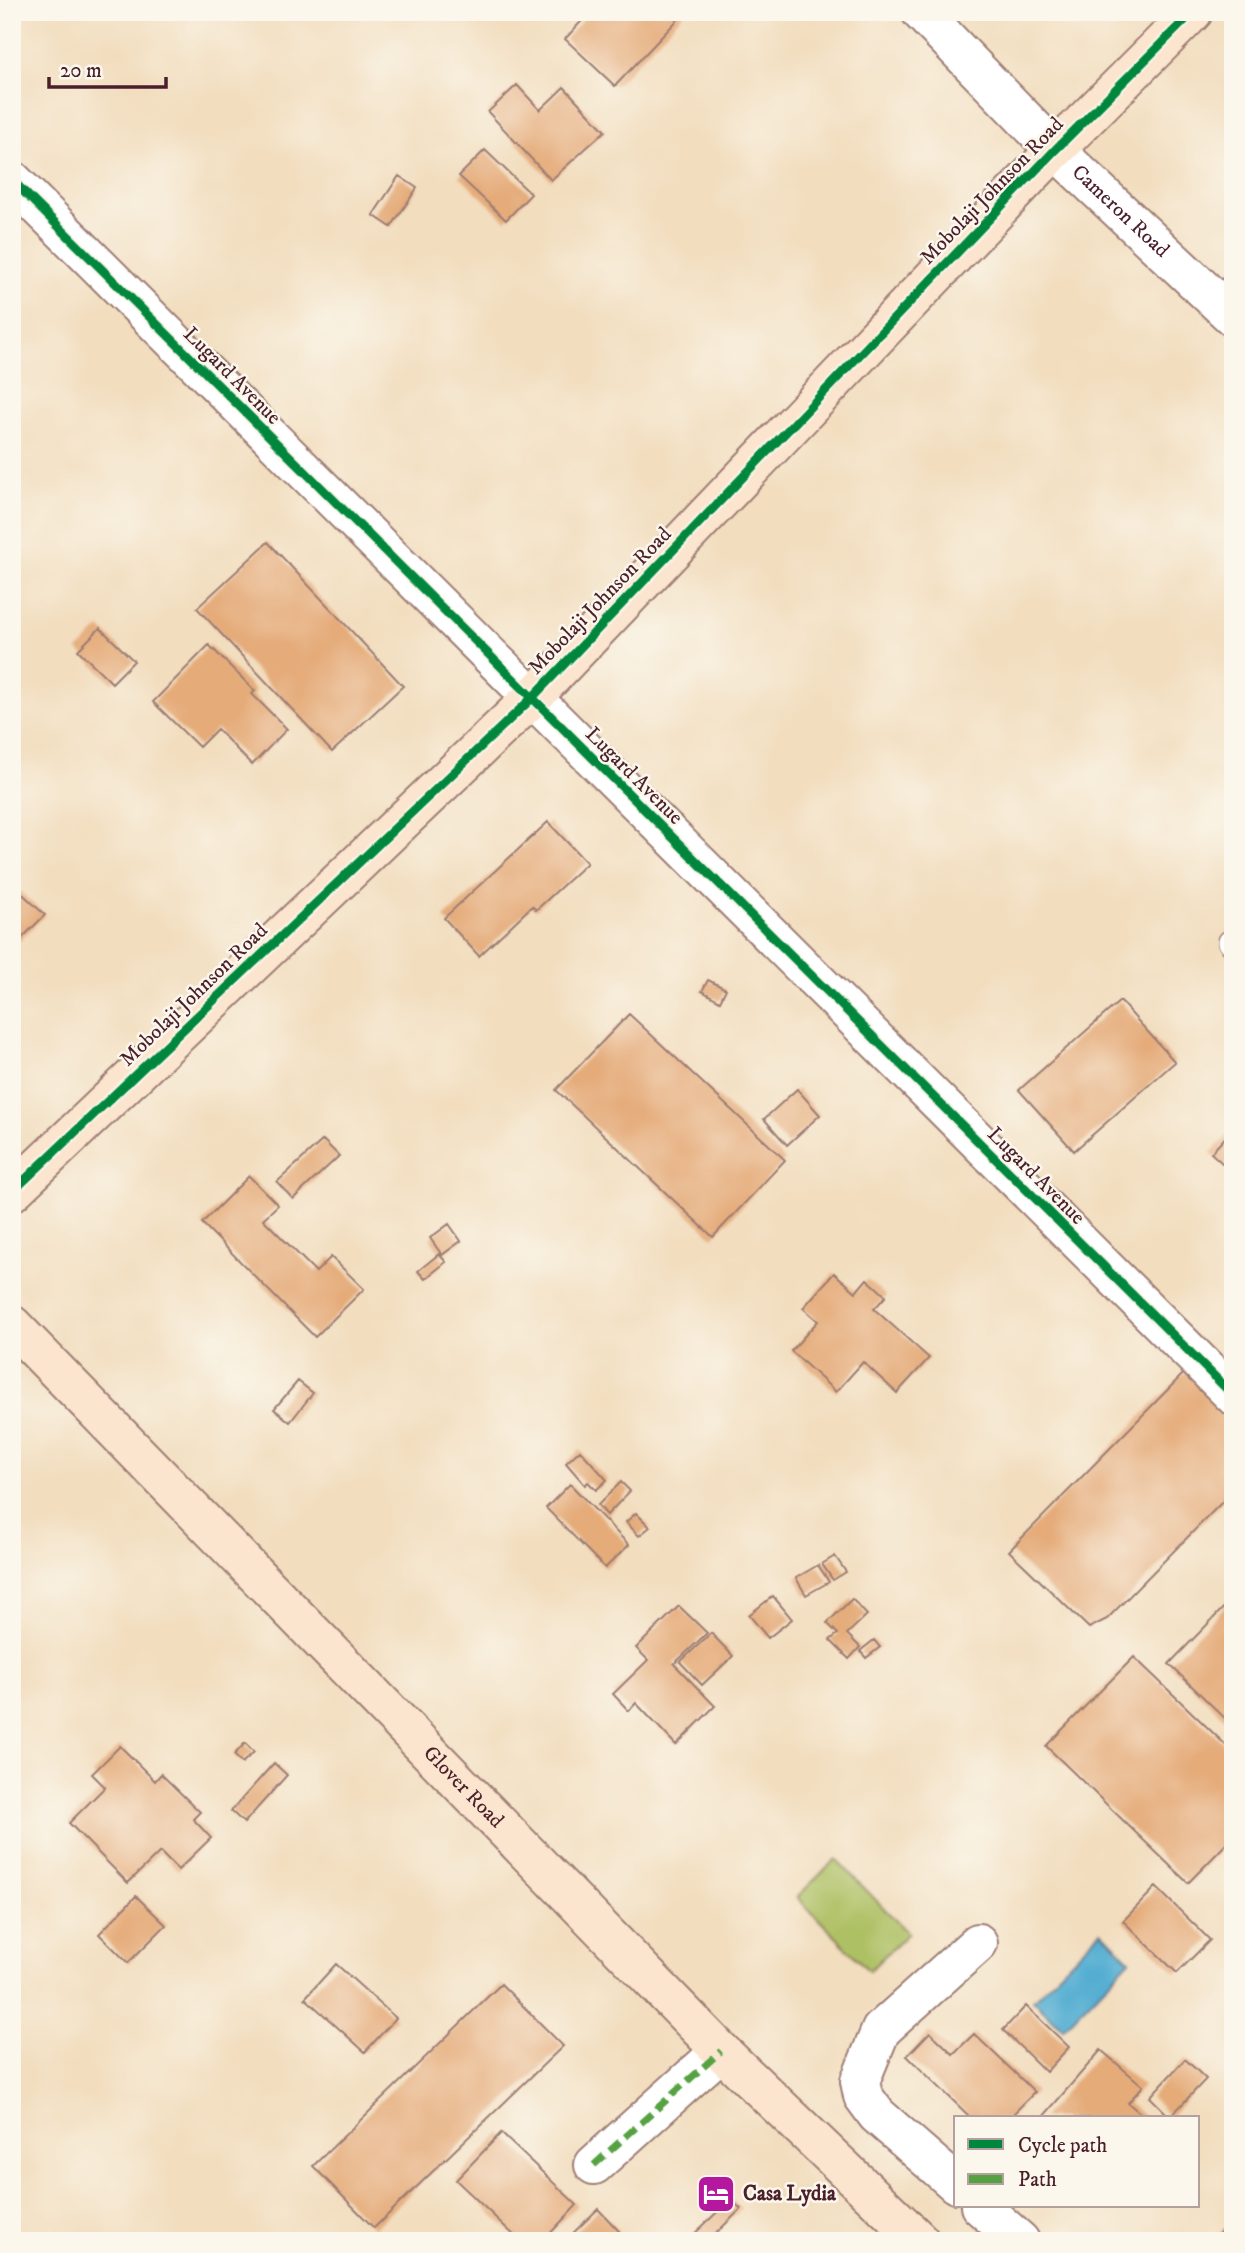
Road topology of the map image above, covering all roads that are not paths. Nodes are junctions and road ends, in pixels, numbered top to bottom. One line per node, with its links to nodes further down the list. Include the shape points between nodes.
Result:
1 (921, 12): 3 (street, Cameron Road)
2 (1193, 12): 3 (main road, Mobolaji Johnson Road)
3 (1055, 150): 5 (street, Cameron Road); 6 (main road, Mobolaji Johnson Road)
4 (12, 180): 6 (street, Lugard Avenue)
5 (1233, 317)
6 (531, 699): 7 (main road, Mobolaji Johnson Road); 9 (street, Lugard Avenue)
7 (12, 1192)
8 (12, 1325): 11 (main road, Glover Road)
9 (1233, 1395)
10 (978, 1942): 13 (street, via 881,2030 860,2081 863,2096 877,2115)
11 (722, 2050): 12 (street); 15 (main road, Glover Road)
12 (594, 2165)
13 (954, 2183)
14 (982, 2208): 16 (street)
15 (920, 2241)
16 (1020, 2241)

